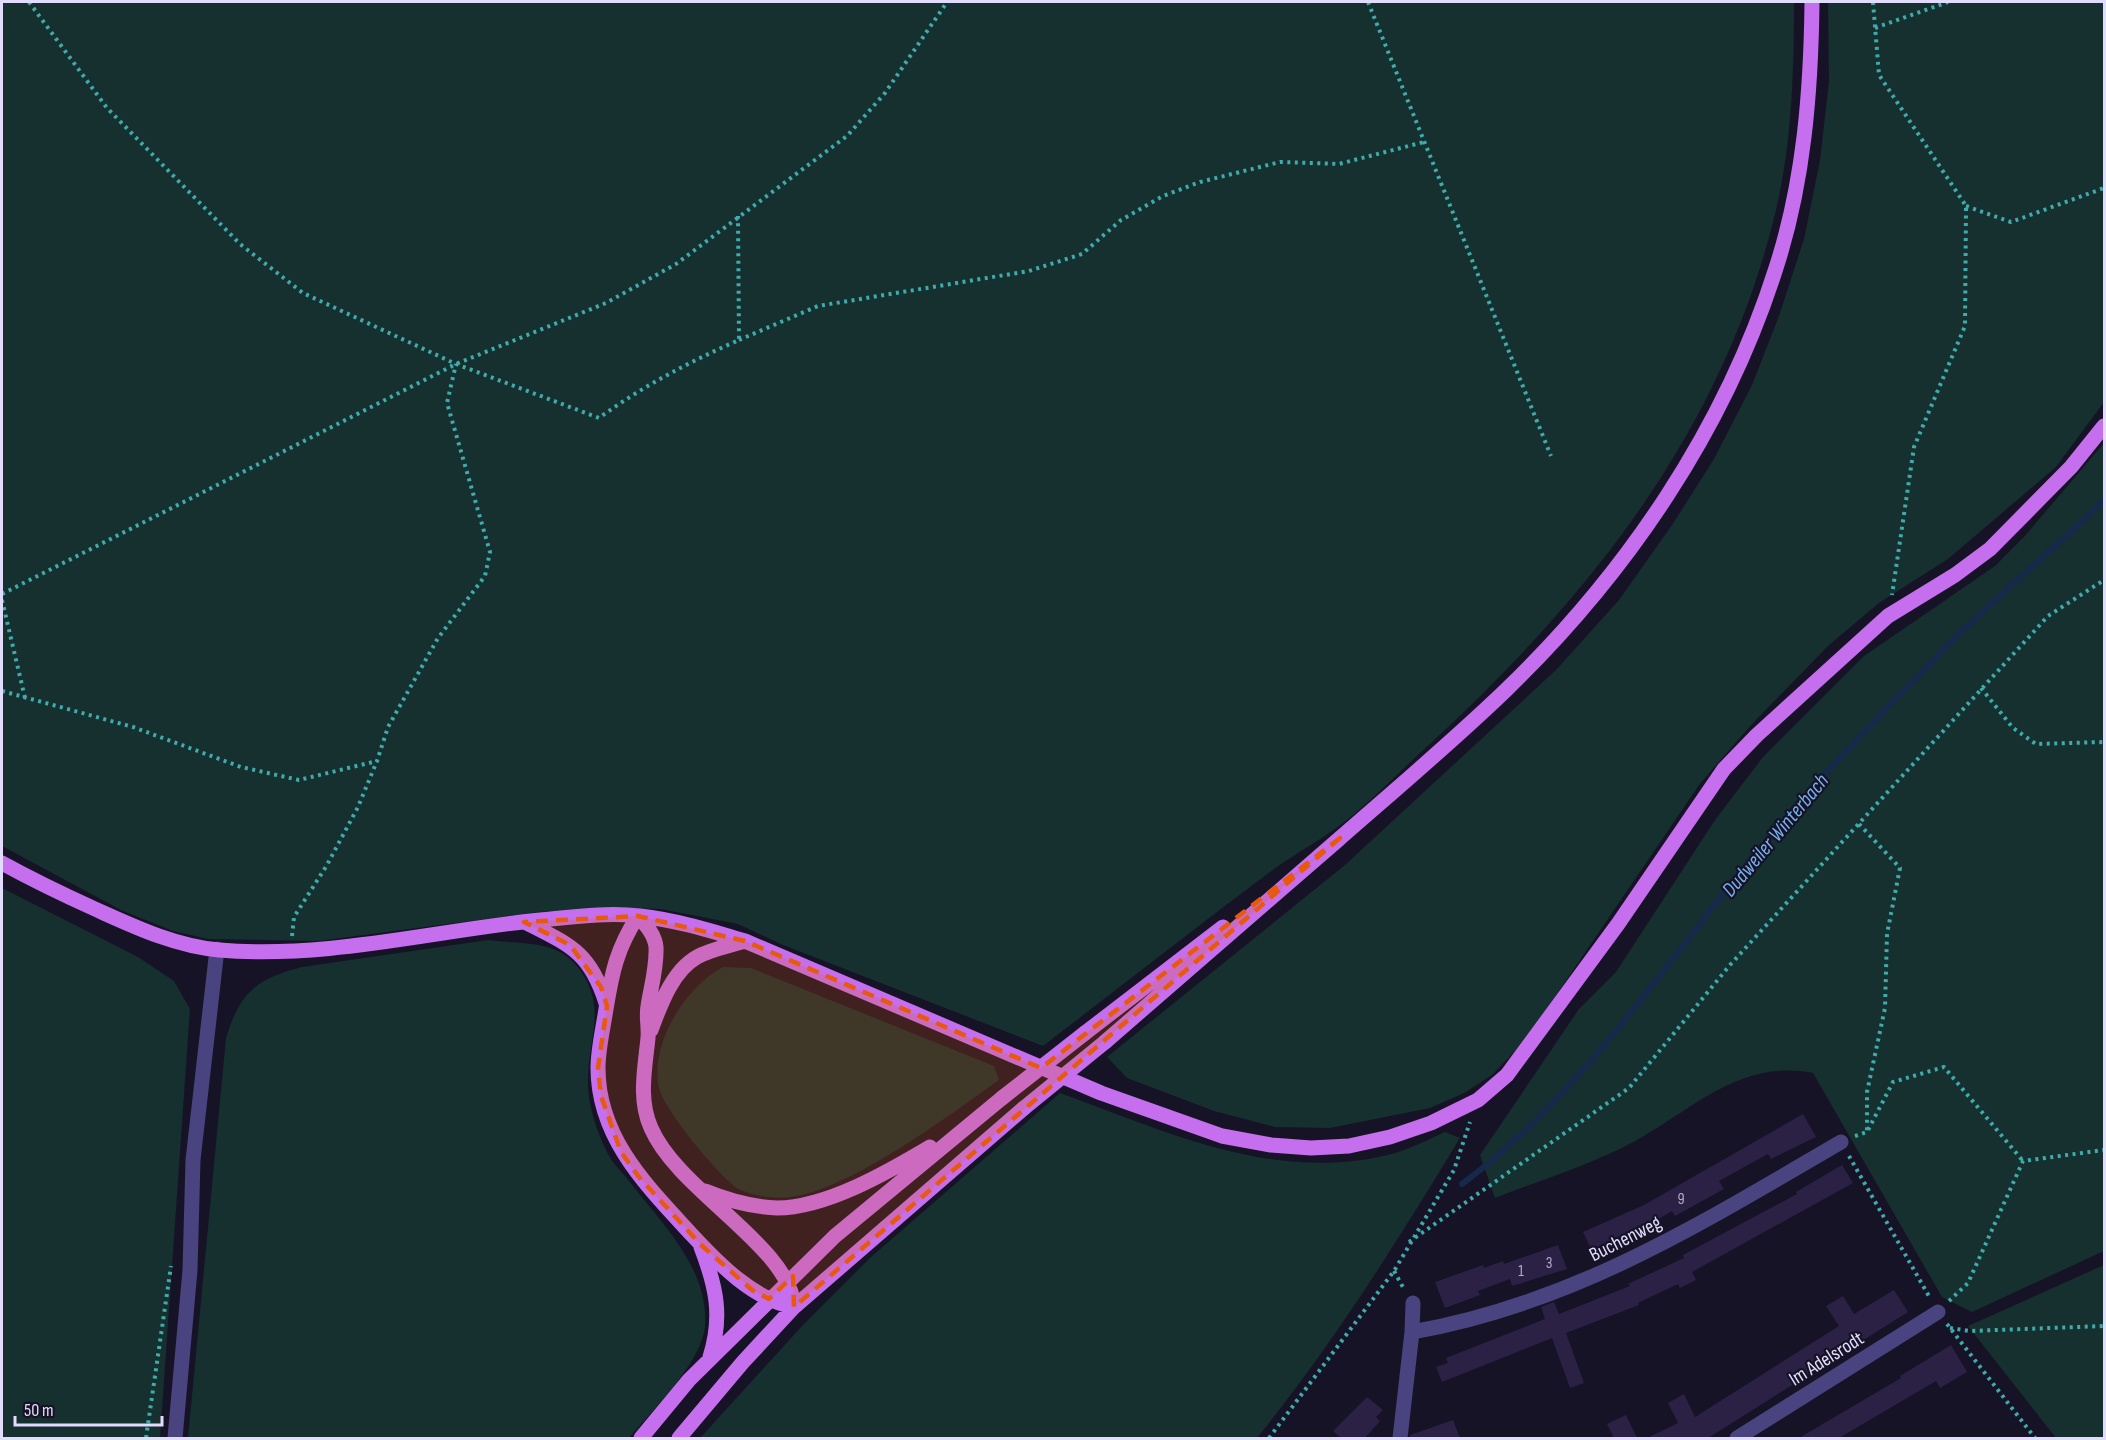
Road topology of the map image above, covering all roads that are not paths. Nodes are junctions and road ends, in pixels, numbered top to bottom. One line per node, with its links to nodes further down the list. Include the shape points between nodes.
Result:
1 (1812, 2): 3 (main road, via 1811,74 1793,203 1753,334 1715,414 1669,495 1601,586 1508,689)
2 (2104, 426): 7 (main road, via 2063,475 1990,549 1888,616 1784,709 1724,770 1533,1044 1507,1075 1478,1100 1431,1123 1349,1146 1291,1147 1222,1136 1090,1088)
3 (1340, 838): 11 (main road, bridge); 18 (main road, bridge)
4 (2, 863): 8 (main road, via 53,892 128,926)
5 (638, 916): 6 (main road); 7 (main road, via 701,927); 9 (main road, via 617,953); 10 (main road, via 656,946 647,1009)
6 (524, 922): 8 (main road, via 349,948 290,952); 9 (main road, via 570,945 581,955 594,972)
7 (745, 941): 10 (main road, via 703,954 685,966 661,1004)
8 (217, 949): 23 (street, via 193,1160 190,1270)
9 (607, 1006): 14 (main road, via 598,1068 609,1125 638,1176)
10 (648, 1036): 13 (main road, via 643,1087 651,1127 674,1163)
11 (969, 1124): 13 (main road, via 892,1170 798,1206 751,1204); 15 (main road, via 835,1236)
12 (1841, 1142): 20 (street, Buchenweg, via 1625,1264 1495,1314)
13 (697, 1188): 15 (main road, via 771,1257)
14 (700, 1244): 16 (main road, via 752,1290); 21 (main road, via 717,1295 719,1319)
15 (788, 1281): 16 (main road); 18 (main road)
16 (769, 1299): 18 (main road); 21 (main road)
17 (1413, 1303): 20 (street)
18 (794, 1307): 25 (main road)
19 (1938, 1312): 26 (street, Im Adelsrodt)
20 (1412, 1332): 22 (street)
21 (709, 1359): 24 (main road)
22 (1403, 1435)
23 (175, 1438)
24 (641, 1438)
25 (679, 1438)
26 (1737, 1438)

